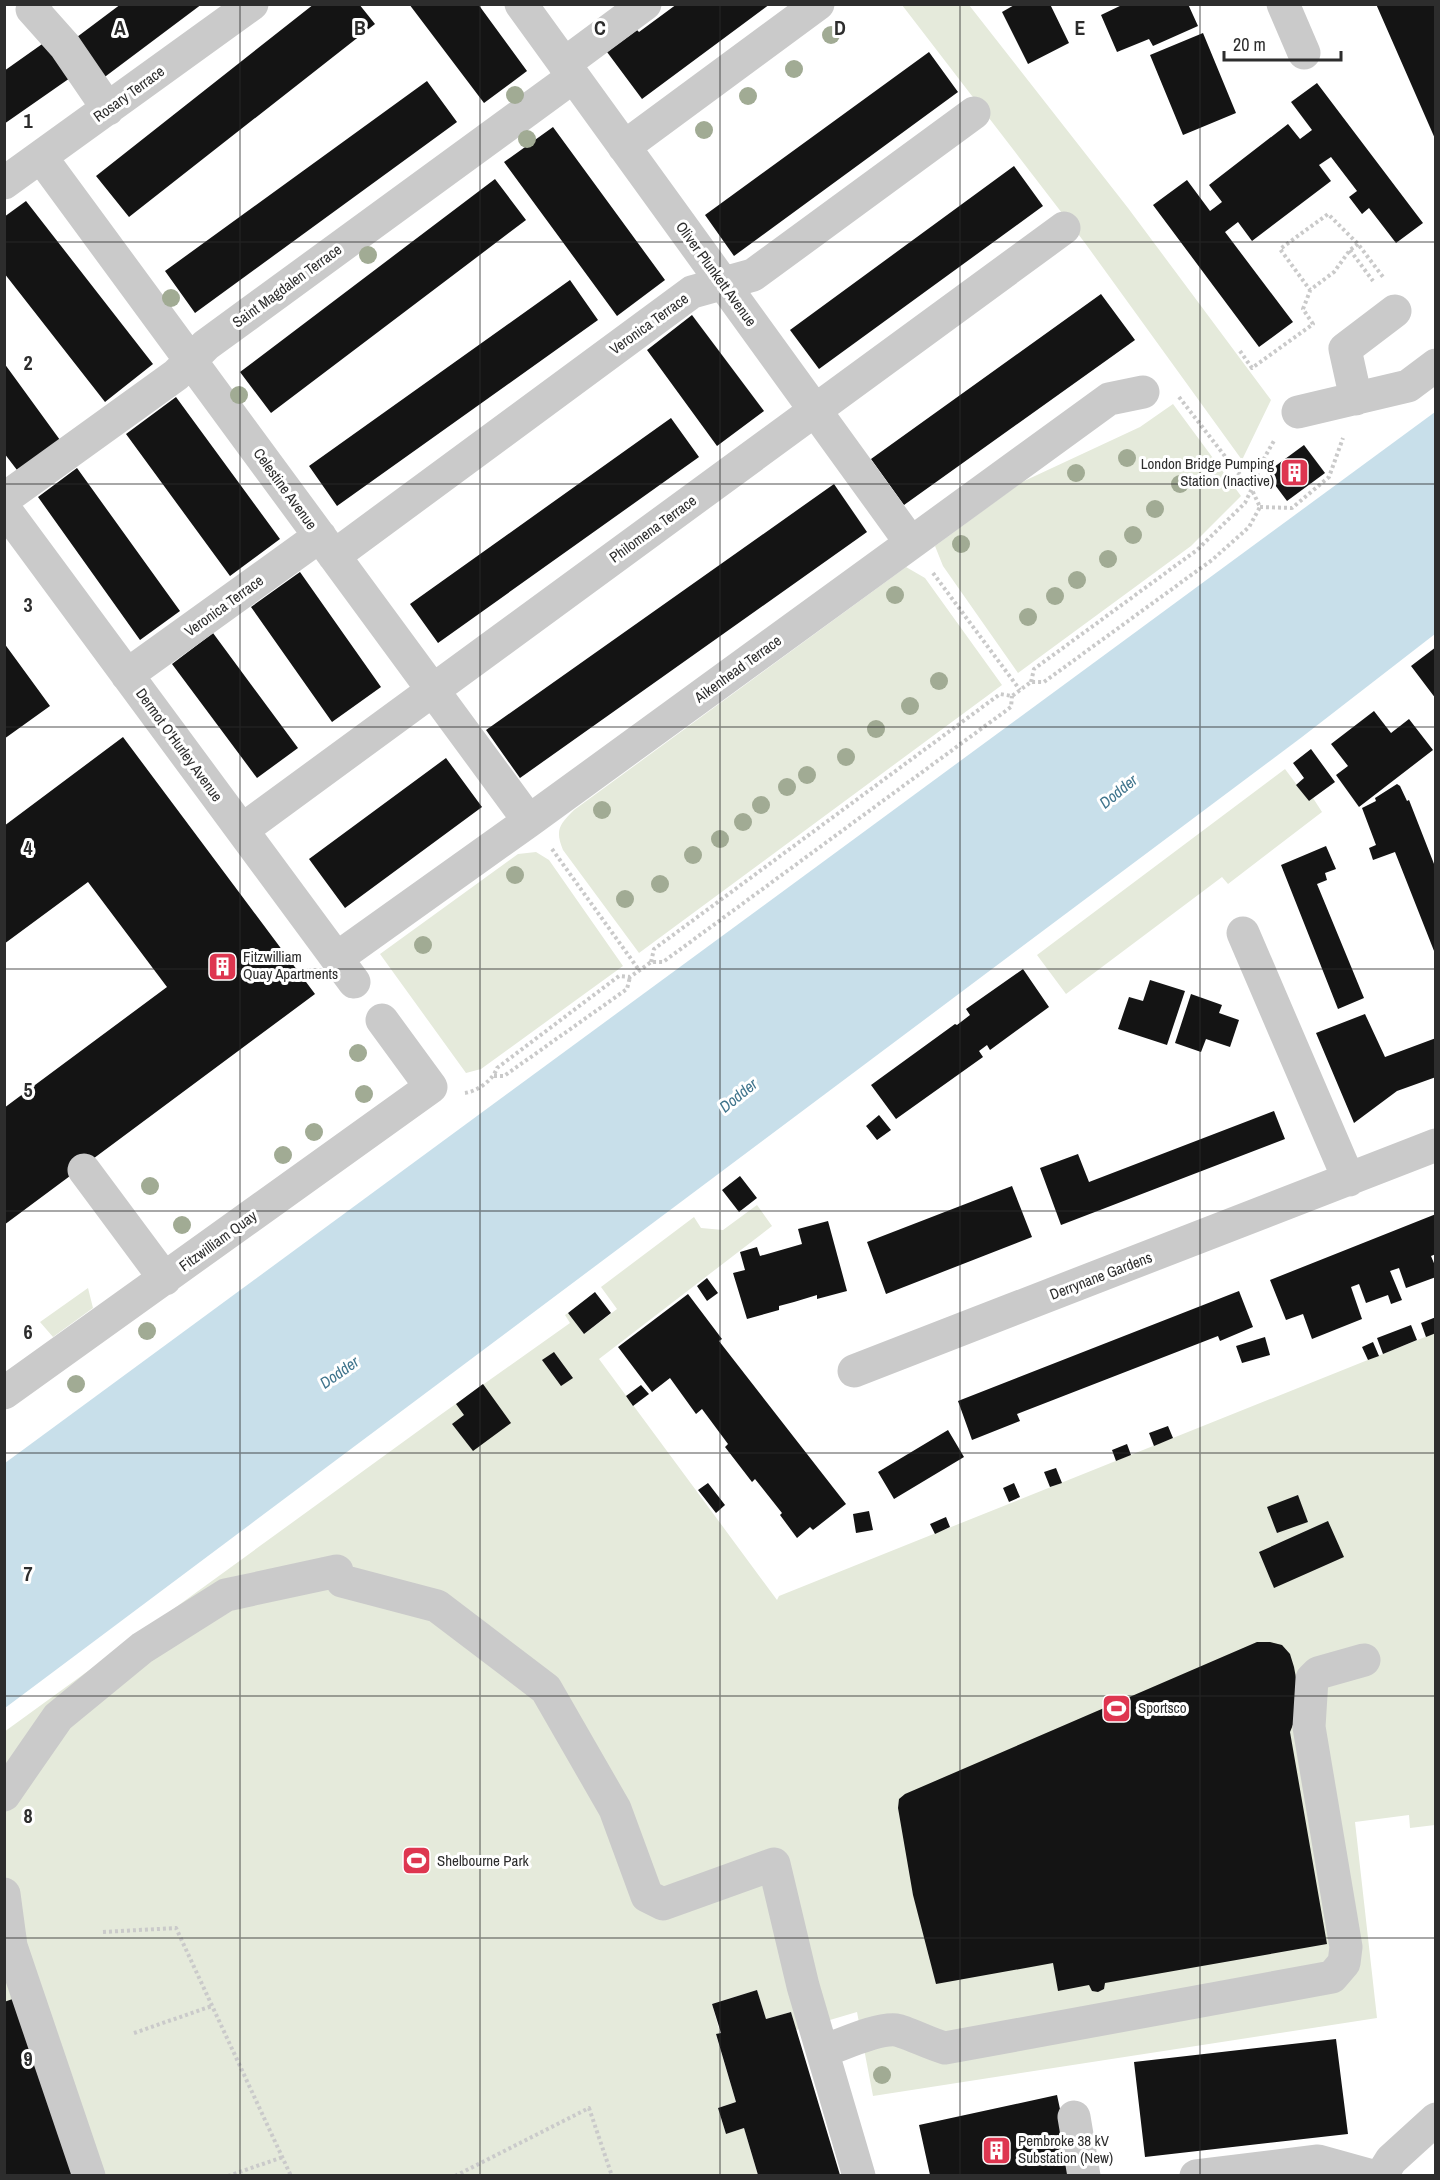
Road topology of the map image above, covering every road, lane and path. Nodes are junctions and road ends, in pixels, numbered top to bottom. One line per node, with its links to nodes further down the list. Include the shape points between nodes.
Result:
1 (252, 4): 9 (street, Rosary Terrace)
2 (520, 4): 8 (street, Oliver Plunkett Avenue)
3 (645, 4): 8 (street, Saint Magdalen Terrace)
4 (818, 4): 11 (street)
5 (1283, 4): 7 (street)
6 (32, 6): 9 (street)
7 (1304, 53)
8 (569, 71): 11 (street, Oliver Plunkett Avenue); 19 (street, Saint Magdalen Terrace)
9 (108, 109): 12 (street, Rosary Terrace)
10 (974, 113): 15 (street, Veronica Terrace, via 753,275)
11 (624, 147): 15 (street, Oliver Plunkett Avenue)
12 (41, 157): 13 (street, Rosary Terrace); 19 (street, Celestine Avenue)
13 (4, 183)
14 (1064, 228): 23 (street, Philomena Terrace)
15 (723, 284): 23 (street, Oliver Plunkett Avenue); 32 (street, Veronica Terrace, via 692,292)
16 (1310, 290): 16 (path, via 1334,272 1358,244 1328,214 1280,249); 18 (path, via 1303,309 1313,324 1252,368)
17 (1395, 311): 22 (street, via 1345,349)
18 (1240, 351)
19 (191, 360): 29 (street, Saint Magdalen Terrace, via 176,375); 32 (street, Celestine Avenue)
20 (1436, 365): 22 (street, via 1408,386)
21 (1143, 392): 27 (path, via 1170,385 1238,473 1251,464); 33 (street, Aikenhead Terrace, via 1109,399)
22 (1356, 399): 24 (street)
23 (815, 410): 33 (street, Oliver Plunkett Avenue); 36 (street, Philomena Terrace)
24 (1298, 412)
25 (1343, 437): 30 (path, via 1329,477 1292,508)
26 (1275, 440): 27 (path)
27 (1258, 469): 28 (path)
28 (1252, 490): 30 (path); 35 (path, via 1237,512 1197,550 1034,669)
29 (4, 499)
30 (1260, 507): 35 (path, via 1249,527 1212,560 1044,682)
31 (4, 508): 34 (street, Dermot O'Hurley Avenue)
32 (327, 546): 34 (street, Veronica Terrace); 36 (street, Celestine Avenue)
33 (920, 554): 37 (path); 39 (street, Aikenhead Terrace)
34 (128, 675): 40 (street, Dermot O'Hurley Avenue)
35 (1031, 682): 37 (path)
36 (433, 690): 39 (street, Celestine Avenue); 40 (street, Philomena Terrace)
37 (1020, 690): 38 (path)
38 (1012, 696): 43 (path, via 1011,707 663,962); 43 (path, via 1000,694 654,949)
39 (529, 821): 44 (street, Aikenhead Terrace)
40 (242, 830): 44 (street, Dermot O'Hurley Avenue)
41 (556, 855): 45 (path)
42 (1243, 933): 52 (street)
43 (651, 962): 45 (path)
44 (346, 970)
45 (639, 970): 46 (path)
46 (630, 976): 48 (path, via 619,976 497,1068); 48 (path, via 627,989 504,1077)
47 (382, 1020): 53 (street, Fitzwilliam Quay, via 431,1087)
48 (494, 1076): 49 (path)
49 (473, 1092)
50 (1436, 1145): 52 (street, Derrynane Gardens)
51 (84, 1170): 53 (street)
52 (1349, 1180): 54 (street, Derrynane Gardens)
53 (165, 1279): 55 (street, Fitzwilliam Quay)
54 (854, 1371)
55 (6, 1389)
56 (1364, 1660): 63 (street, via 1318,1673 1312,1679 1309,1702 1309,1727 1346,1947 1344,1963 1332,1977 945,2048 896,2030)
57 (4, 1795): 63 (street, via 58,1717 142,1648 226,1595 339,1576 437,1606 546,1689 615,1809 647,1896 663,1904 774,1864)
58 (4, 1894): 60 (street)
59 (103, 1932): 61 (path, via 176,1928)
60 (8, 1947): 67 (street)
61 (212, 2006): 62 (path); 66 (path)
62 (134, 2033)
63 (823, 2051): 72 (street)
64 (1074, 2117): 73 (street)
65 (1436, 2119): 76 (street, via 1391,2160)
66 (283, 2157): 68 (path); 69 (path)
67 (89, 2175)
68 (228, 2175)
69 (291, 2175)
70 (455, 2175): 71 (path, via 589,2108)
71 (612, 2175)
72 (859, 2175)
73 (1084, 2175)
74 (1196, 2175): 75 (street, via 1318,2161)
75 (1372, 2175)
76 (1381, 2175)

